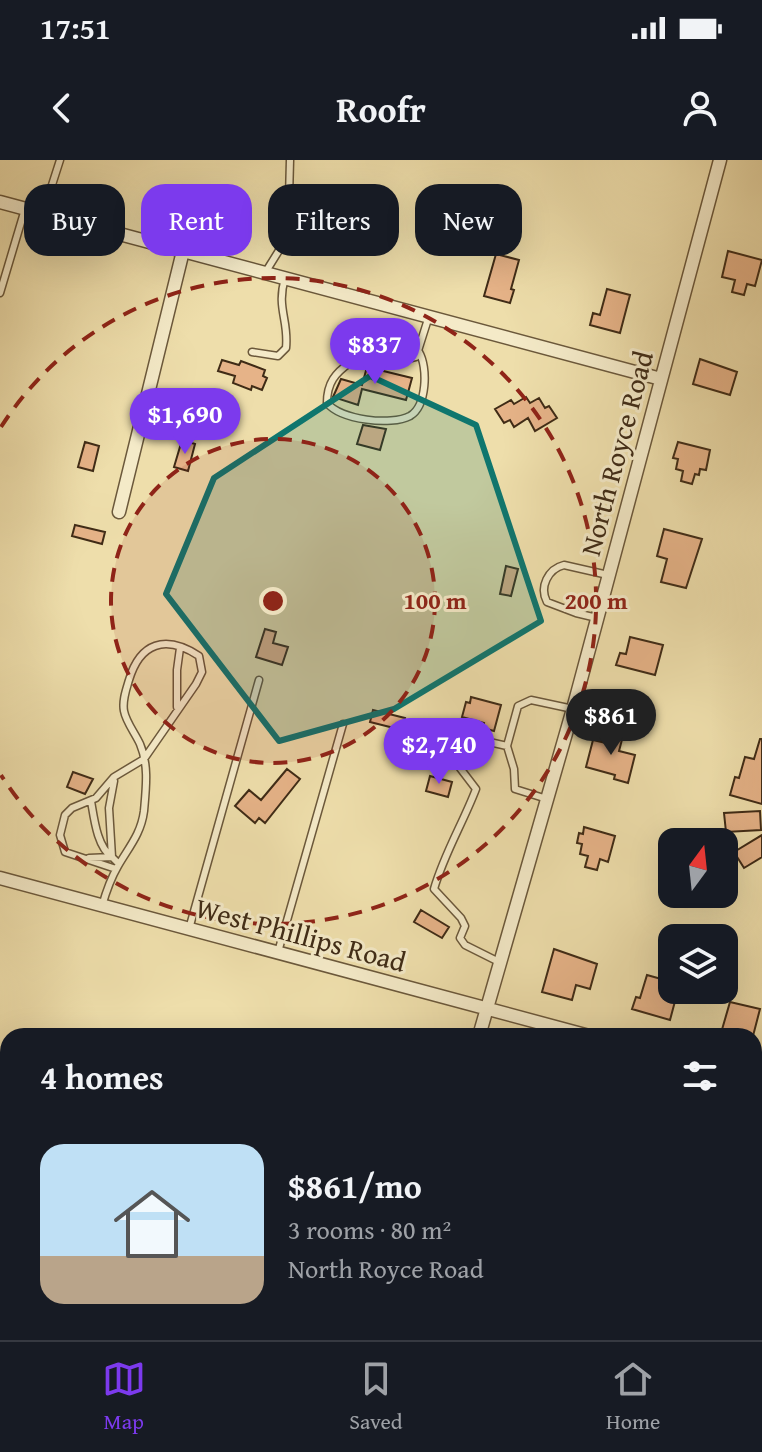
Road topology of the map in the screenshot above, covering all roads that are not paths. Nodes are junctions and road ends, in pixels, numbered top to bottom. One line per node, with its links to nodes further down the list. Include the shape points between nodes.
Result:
1 (60, 160): 4 (lane)
2 (290, 160): 10 (lane, via 288,236)
3 (720, 160): 16 (street, North Royce Road)
4 (52, 184)
5 (0, 202): 6 (street)
6 (24, 209)
7 (24, 212): 12 (lane)
8 (182, 256): 17 (street)
9 (202, 256): 10 (street)
10 (265, 273): 11 (street)
11 (285, 278): 13 (street); 14 (lane, via 280,296 286,348 278,356)
12 (0, 293)
13 (429, 316): 15 (lane); 16 (street)
14 (252, 352)
15 (419, 352): 15 (lane, via 409,359 363,352 335,374 327,403 343,416 407,418 419,404 426,373)
16 (661, 379): 18 (street, North Royce Road)
17 (119, 512)
18 (608, 575): 19 (street, North Royce Road); 19 (lane, via 564,565 549,574 544,590 547,602)
19 (597, 618): 23 (street, North Royce Road)
20 (180, 648): 22 (lane); 22 (lane, via 199,656 202,672); 26 (lane, via 151,646 134,662 124,711)
21 (259, 680): 35 (lane)
22 (177, 707): 26 (lane)
23 (573, 709): 25 (lane, via 531,700 518,706); 28 (street, North Royce Road)
24 (343, 724): 36 (lane)
25 (507, 746): 28 (lane, via 515,789); 37 (lane, via 476,739 465,742 457,755 476,789 434,889 461,918 465,945)
26 (144, 759): 27 (lane); 32 (lane, via 144,815 138,836)
27 (114, 777): 29 (lane); 30 (lane, via 109,808)
28 (547, 799): 37 (street, North Royce Road)
29 (91, 801): 30 (lane, via 103,845); 31 (lane, via 72,808 60,825 65,852)
30 (112, 857): 31 (lane); 32 (lane)
31 (86, 858): 32 (lane)
32 (117, 867): 34 (lane)
33 (0, 878): 34 (street, West Phillips Road)
34 (102, 906): 35 (street, West Phillips Road)
35 (189, 929): 36 (street, West Phillips Road)
36 (278, 952): 38 (street, West Phillips Road)
37 (501, 963): 38 (street, North Royce Road)
38 (487, 1009): 39 (street, North Royce Road); 40 (street, West Phillips Road)
39 (481, 1028)
40 (559, 1028)

